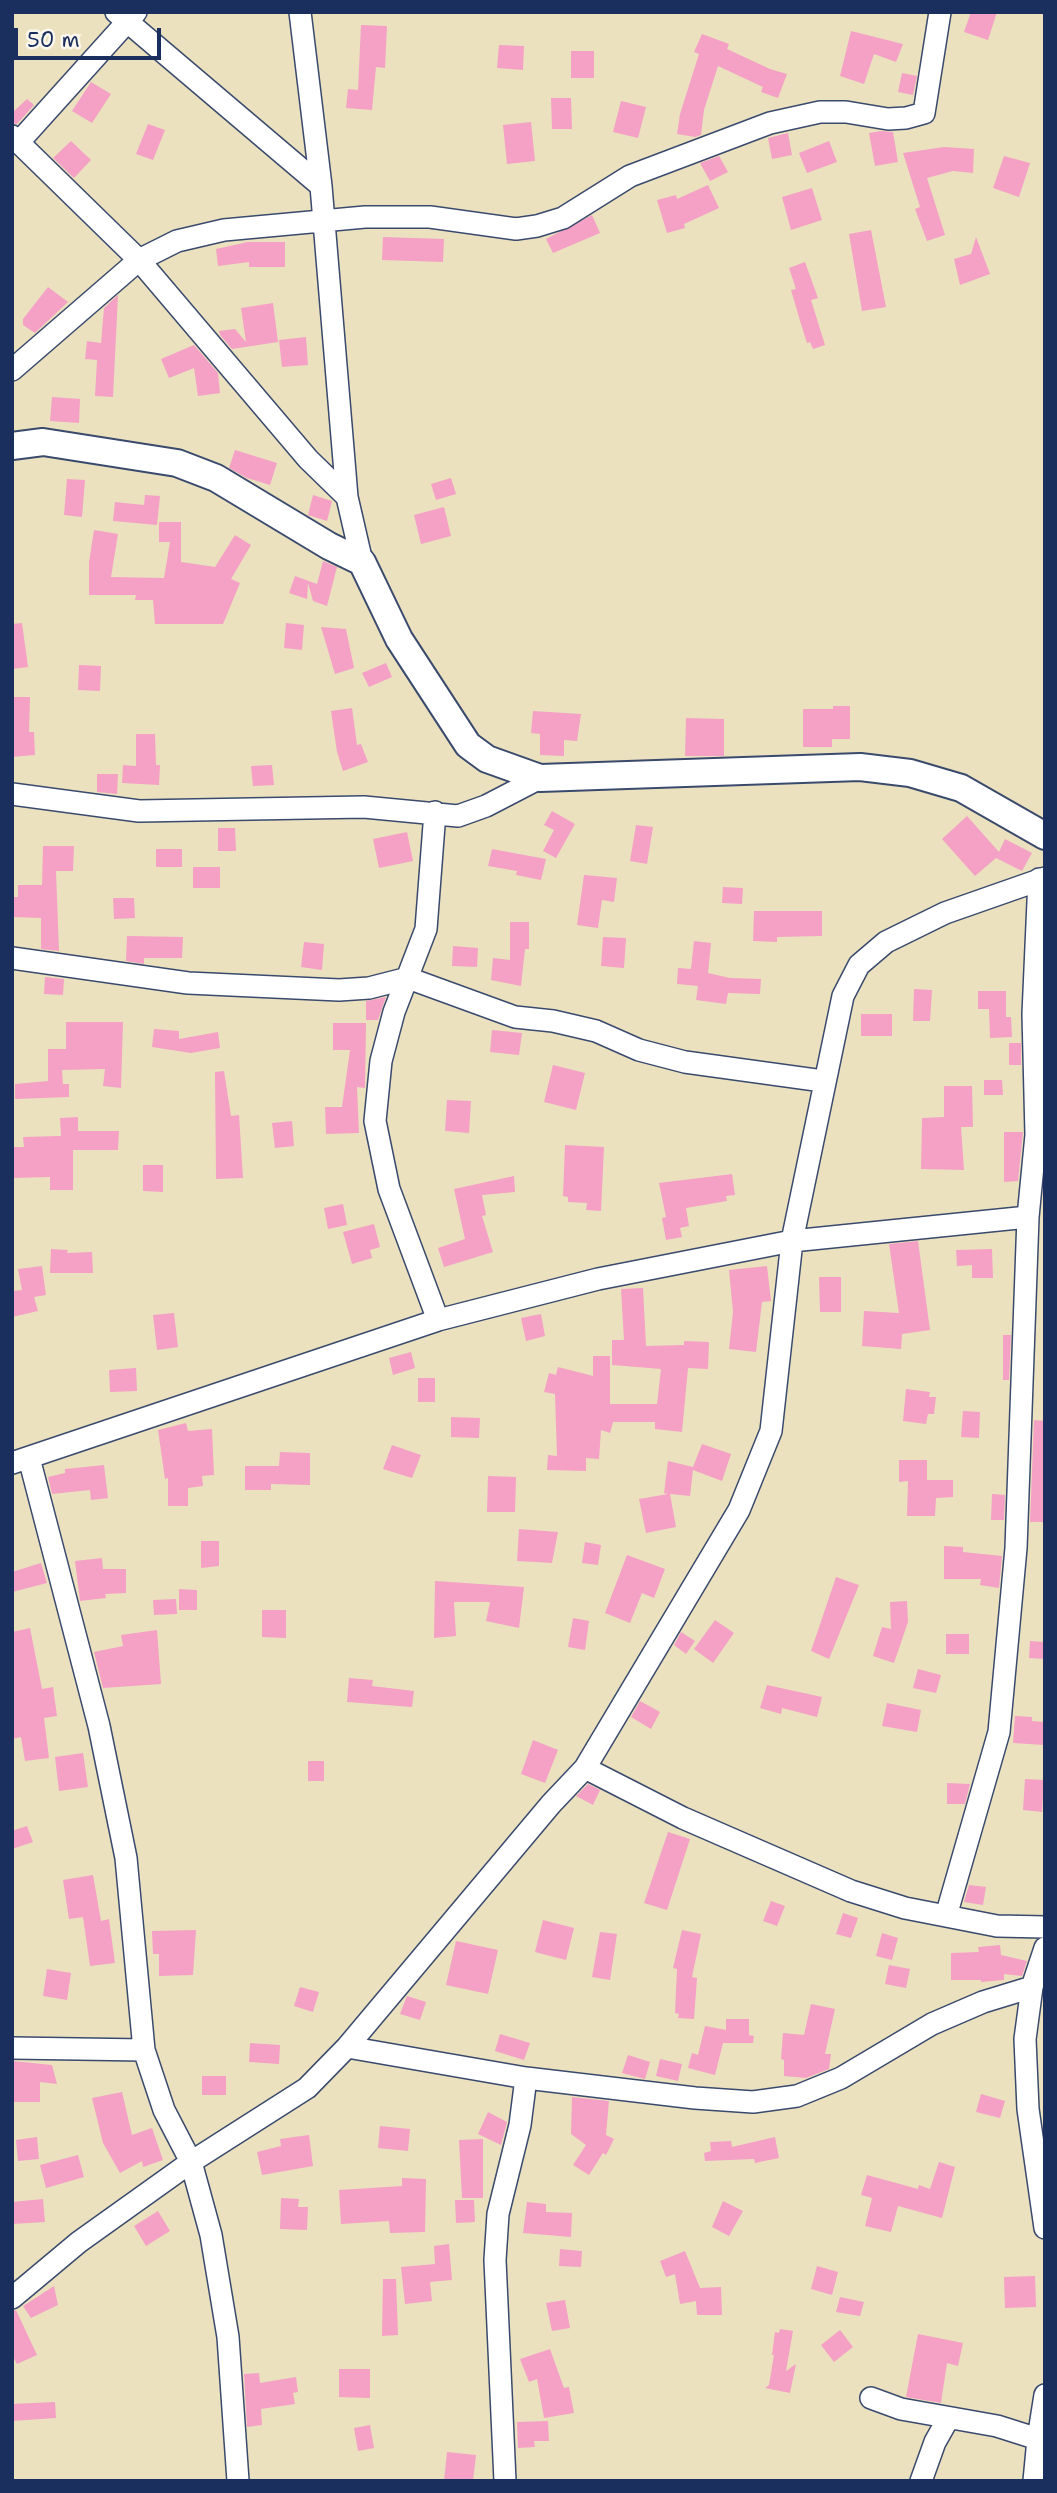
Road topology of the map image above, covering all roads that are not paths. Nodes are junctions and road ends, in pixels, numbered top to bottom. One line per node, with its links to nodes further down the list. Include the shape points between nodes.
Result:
1 (300, 12): 5 (street)
2 (940, 12): 6 (street, via 924,113 906,118 820,112 780,120 630,176 563,218 537,226 516,229 430,217)
3 (126, 15): 4 (street, via 62,98); 5 (street)
4 (15, 140): 7 (street)
5 (321, 186): 6 (street)
6 (324, 220): 7 (street, via 224,230 177,241); 10 (street)
7 (139, 260): 8 (street); 10 (street, via 308,459)
8 (12, 370)
9 (12, 446): 11 (street, via 43,442 177,463 216,478)
10 (347, 497): 11 (street)
11 (362, 562): 12 (street, via 399,639 468,745 487,759)
12 (540, 778): 14 (street, via 458,816); 15 (street, via 860,767 910,773 961,788)
13 (12, 793): 14 (street, via 139,811 364,807)
14 (435, 812): 18 (street, via 426,929)
15 (1045, 836)
16 (1042, 878): 19 (street, via 945,913 886,942 859,965 843,996); 20 (street, via 1033,1014 1036,1135)
17 (12, 958): 18 (street, via 188,983 339,990)
18 (408, 978): 19 (street, via 516,1017 596,1031 639,1050 685,1062); 22 (street, via 381,1061 375,1121 389,1188)
19 (823, 1081): 21 (street)
20 (1028, 1217): 21 (street); 25 (street, via 1016,1548 999,1732)
21 (792, 1241): 22 (street, via 598,1279); 24 (street, via 771,1431 739,1510)
22 (438, 1320): 23 (street)
23 (21, 1460): 31 (street, via 99,1726 126,1858)
24 (585, 1768): 25 (street, via 683,1818 851,1891); 30 (street)
25 (946, 1916): 26 (street, via 997,1926)
26 (1045, 1927)
27 (1045, 1948): 28 (street)
28 (1032, 1987): 32 (street, via 932,2024 841,2078 797,2096 753,2102); 34 (street, via 1025,2039 1028,2109)
29 (13, 2046): 31 (street)
30 (347, 2047): 32 (street); 33 (street, via 307,2088)
31 (144, 2050): 33 (street, via 164,2110)
32 (526, 2078): 41 (street, via 520,2125 498,2214 495,2260)
33 (191, 2162): 35 (street, via 79,2242); 40 (street, via 211,2235 228,2337)
34 (1045, 2228)
35 (12, 2298)
36 (1045, 2395): 39 (street)
37 (871, 2398): 38 (street)
38 (948, 2419): 39 (street, via 998,2426); 42 (street)
39 (1038, 2439): 43 (street)
40 (238, 2481)
41 (505, 2481)
42 (921, 2481)
43 (1034, 2481)

